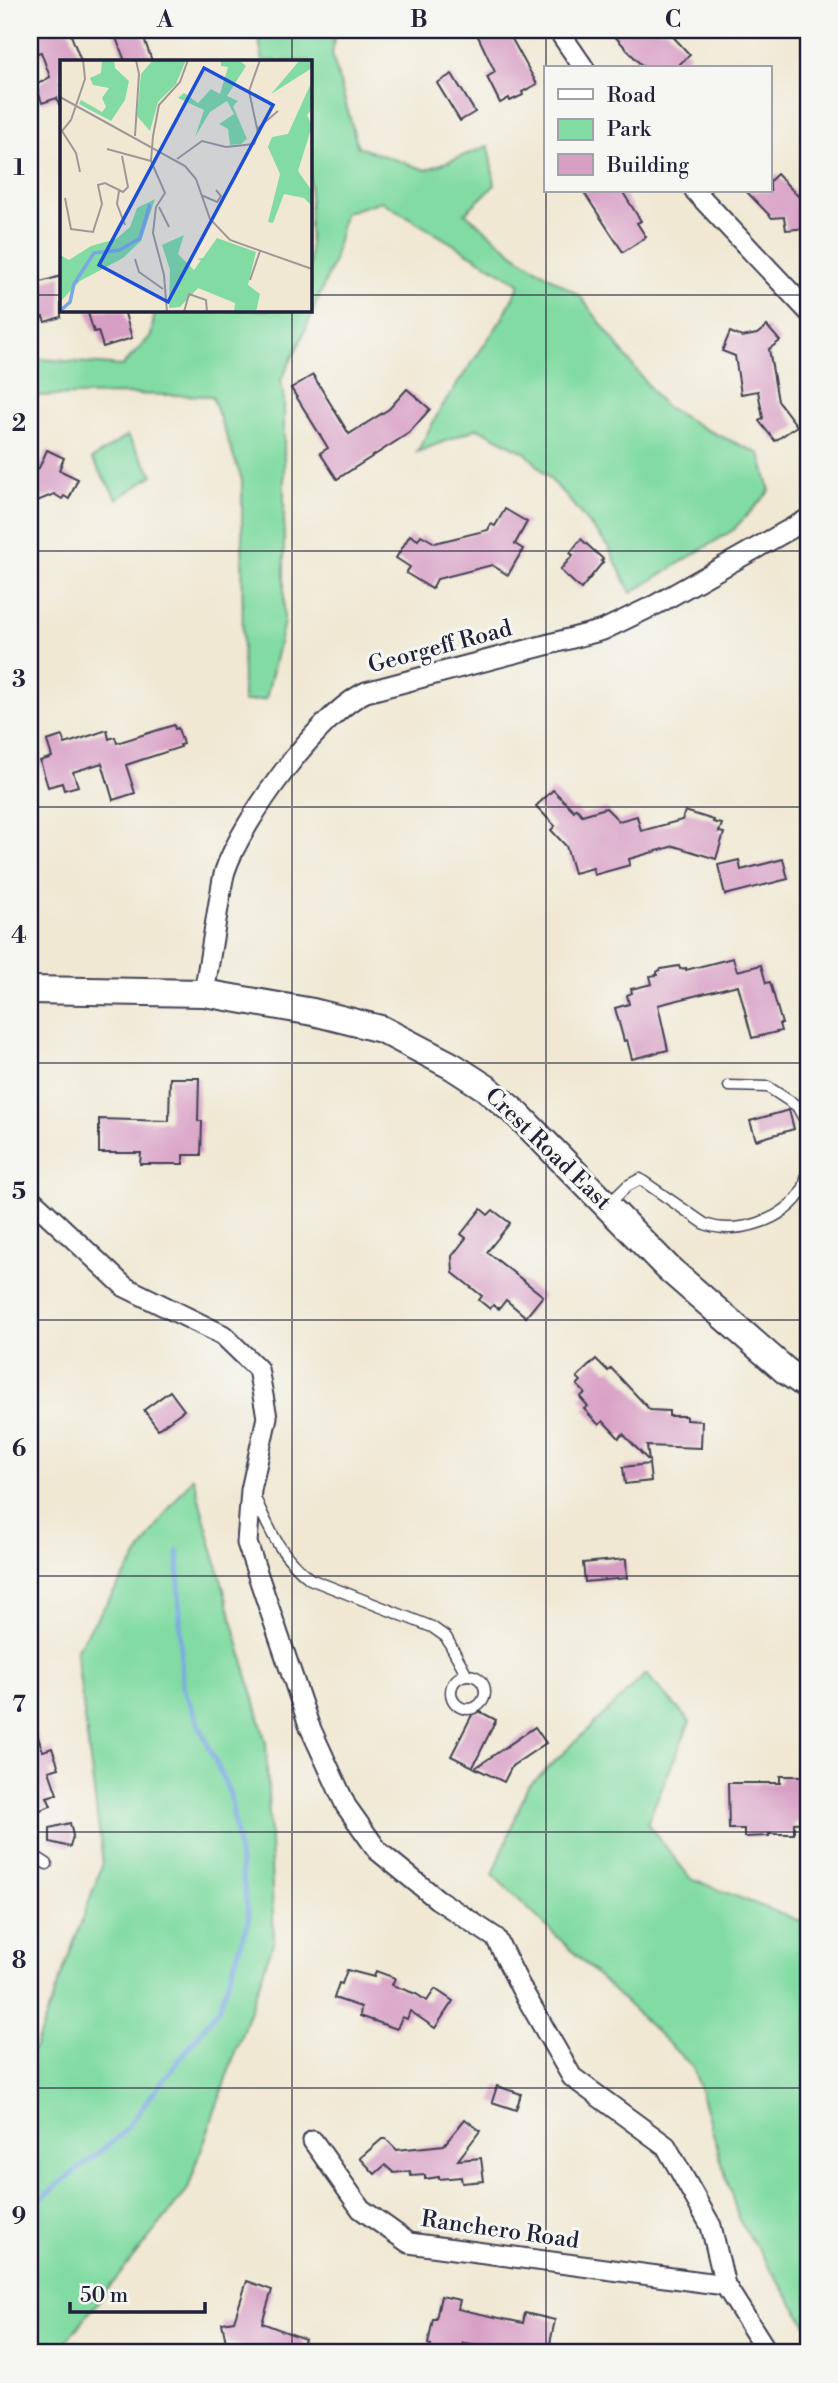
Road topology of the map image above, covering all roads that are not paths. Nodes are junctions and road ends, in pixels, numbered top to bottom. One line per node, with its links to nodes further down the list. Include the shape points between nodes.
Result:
1 (558, 30): 2 (street)
2 (583, 66)
3 (696, 192): 4 (street)
4 (808, 311)
5 (808, 519): 7 (street, Georgeff Road, via 603,630 353,698 281,776 250,821 225,870)
6 (30, 990): 7 (street, Crest Road East)
7 (204, 993): 12 (street, Crest Road East, via 381,1029 440,1059 519,1116)
8 (729, 1086): 9 (lane, via 768,1087 797,1106)
9 (808, 1126)
10 (808, 1168): 12 (lane, via 803,1188 788,1206 736,1228 705,1224 640,1179)
11 (30, 1198): 14 (street, via 125,1287 223,1335 258,1369 267,1417)
12 (608, 1206): 13 (street, Crest Road East, via 668,1268)
13 (808, 1386)
14 (251, 1490): 15 (lane, via 283,1554 297,1568 310,1579 432,1627 446,1637); 19 (street, via 247,1543 309,1725 346,1806 378,1851 437,1899 496,1938 572,2077 666,2146 711,2226)
15 (467, 1675)
16 (30, 1853): 17 (lane)
17 (47, 1864)
18 (313, 2141): 19 (street, Ranchero Road, via 360,2209 409,2243)
19 (725, 2285): 20 (street)
20 (768, 2353)

